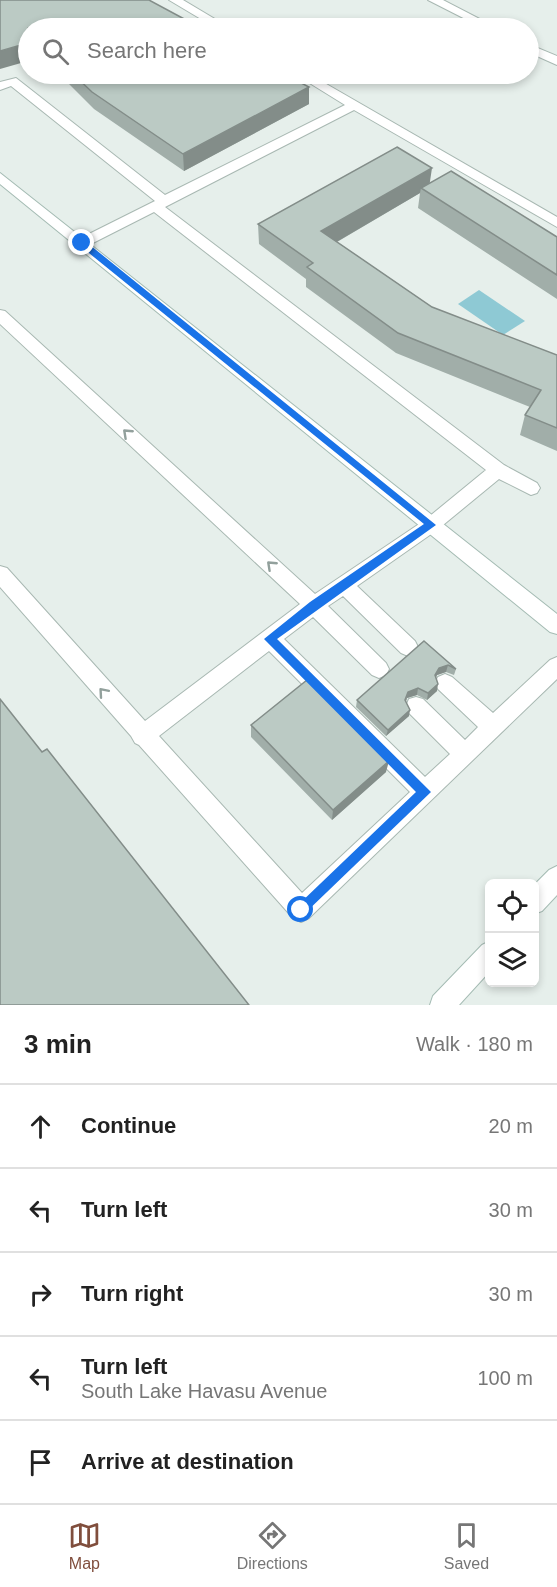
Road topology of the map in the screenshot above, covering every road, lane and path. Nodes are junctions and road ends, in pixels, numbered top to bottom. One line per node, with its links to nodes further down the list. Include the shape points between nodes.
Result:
1 (175, 0): 3 (main road)
2 (434, 0): 4 (main road)
3 (206, 18)
4 (471, 18)
5 (539, 52): 6 (main road)
6 (557, 61)
7 (318, 84): 9 (main road)
8 (0, 86): 11 (main road, via 12,81)
9 (354, 105): 11 (main road); 12 (main road)
10 (0, 177): 13 (main road)
11 (160, 203): 13 (main road); 15 (main road)
12 (557, 223)
13 (82, 243): 17 (main road)
14 (0, 315): 20 (main road, one-way to 14)
15 (498, 470): 16 (main road); 17 (main road)
16 (531, 488)
17 (431, 525): 19 (main road); 21 (main road)
18 (0, 574): 29 (main road, one-way to 18)
19 (343, 584): 20 (main road); 23 (main road)
20 (314, 605): 22 (main road); 25 (main road)
21 (556, 622)
22 (270, 639): 29 (main road); 31 (main road)
23 (408, 647)
24 (557, 666): 28 (main road)
25 (379, 669)
26 (445, 683): 28 (main road)
27 (416, 706): 30 (main road)
28 (493, 727): 30 (main road)
29 (142, 736): 31 (main road, via 301,910)
30 (465, 755): 31 (main road)
31 (425, 792)
32 (557, 878): 33 (main road)
33 (539, 898)
34 (485, 957): 35 (main road)
35 (442, 1005)

